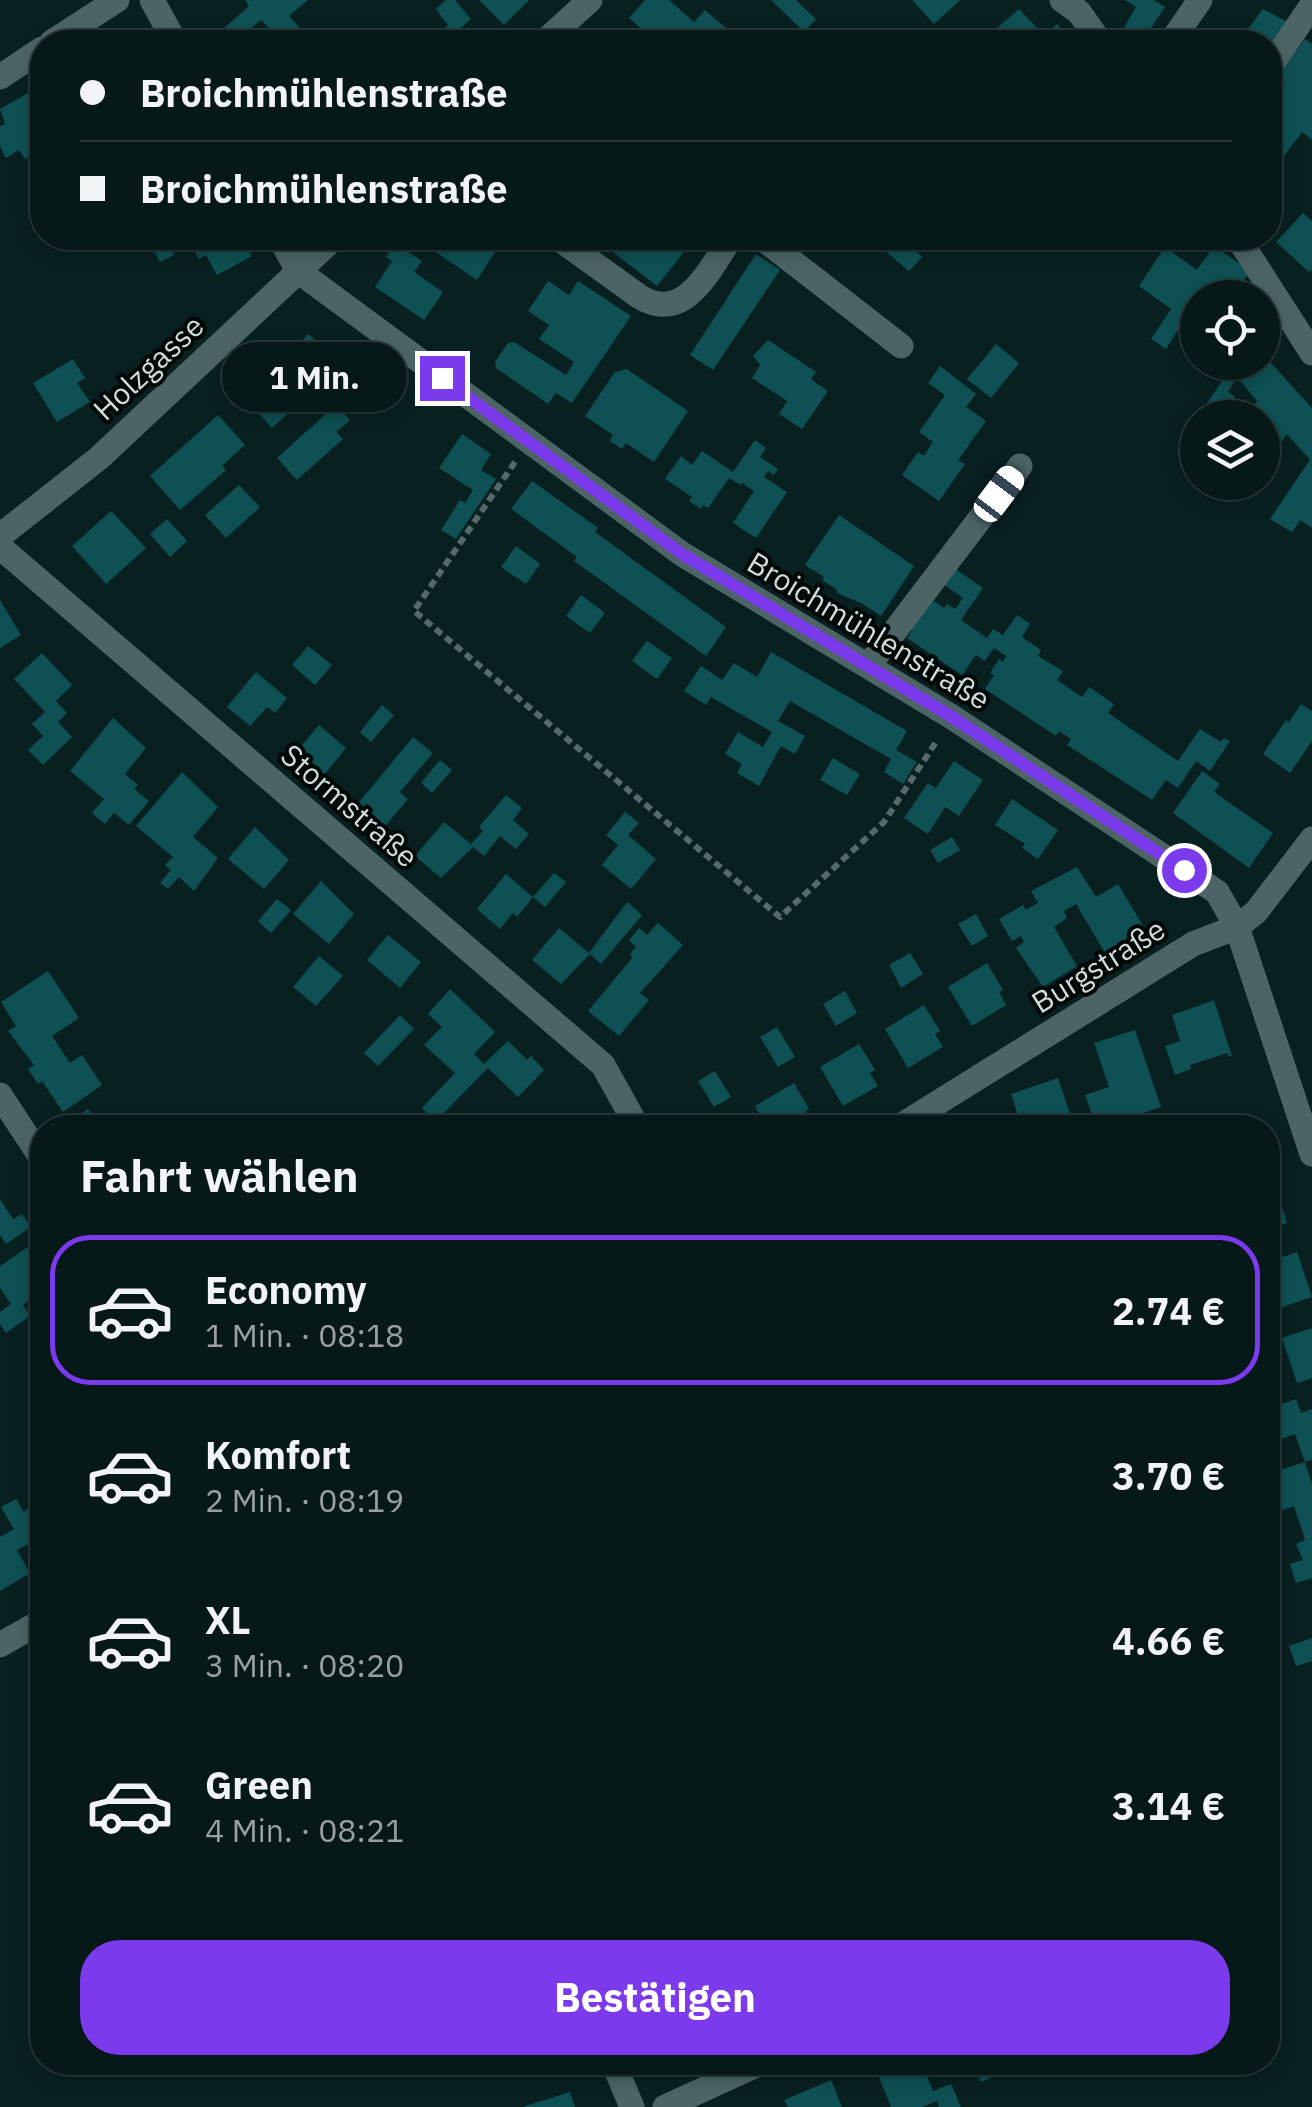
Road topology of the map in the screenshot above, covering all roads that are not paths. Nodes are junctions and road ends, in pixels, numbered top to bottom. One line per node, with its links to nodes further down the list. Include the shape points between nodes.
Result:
1 (117, 0): 7 (street)
2 (152, 0): 8 (street)
3 (590, 0): 9 (street)
4 (1062, 0): 10 (street)
5 (1200, 0): 11 (street)
6 (1312, 5): 12 (street)
7 (71, 30)
8 (168, 30)
9 (557, 30)
10 (1092, 30)
11 (1179, 30)
12 (1282, 49)
13 (30, 57): 14 (street)
14 (0, 77)
15 (287, 250): 21 (street, Broichmühlenstraße)
16 (320, 250): 21 (street, Holzgasse)
17 (574, 250): 18 (street, via 640,298 673,306 687,299)
18 (723, 250)
19 (777, 250): 22 (street)
20 (1246, 250): 23 (street)
21 (298, 270): 25 (street, Holzgasse, via 99,458); 27 (street, Broichmühlenstraße, via 682,554)
22 (901, 346)
23 (1312, 354)
24 (1020, 466): 27 (street)
25 (0, 536)
26 (0, 547): 31 (street, Stormstraße, via 602,1065)
27 (869, 665): 29 (street, Broichmühlenstraße, via 1218,892)
28 (1310, 846): 29 (street, Burgstraße)
29 (1237, 927): 32 (street, Burgstraße, via 1193,944); 34 (street, Broichmühlenstraße)
30 (0, 1095): 33 (street)
31 (631, 1115)
32 (918, 1115)
33 (30, 1141)
34 (1312, 1154)
35 (30, 1628): 36 (street)
36 (0, 1645)
37 (618, 2075): 39 (street)
38 (735, 2075): 40 (street)
39 (632, 2107)
40 (665, 2107)

